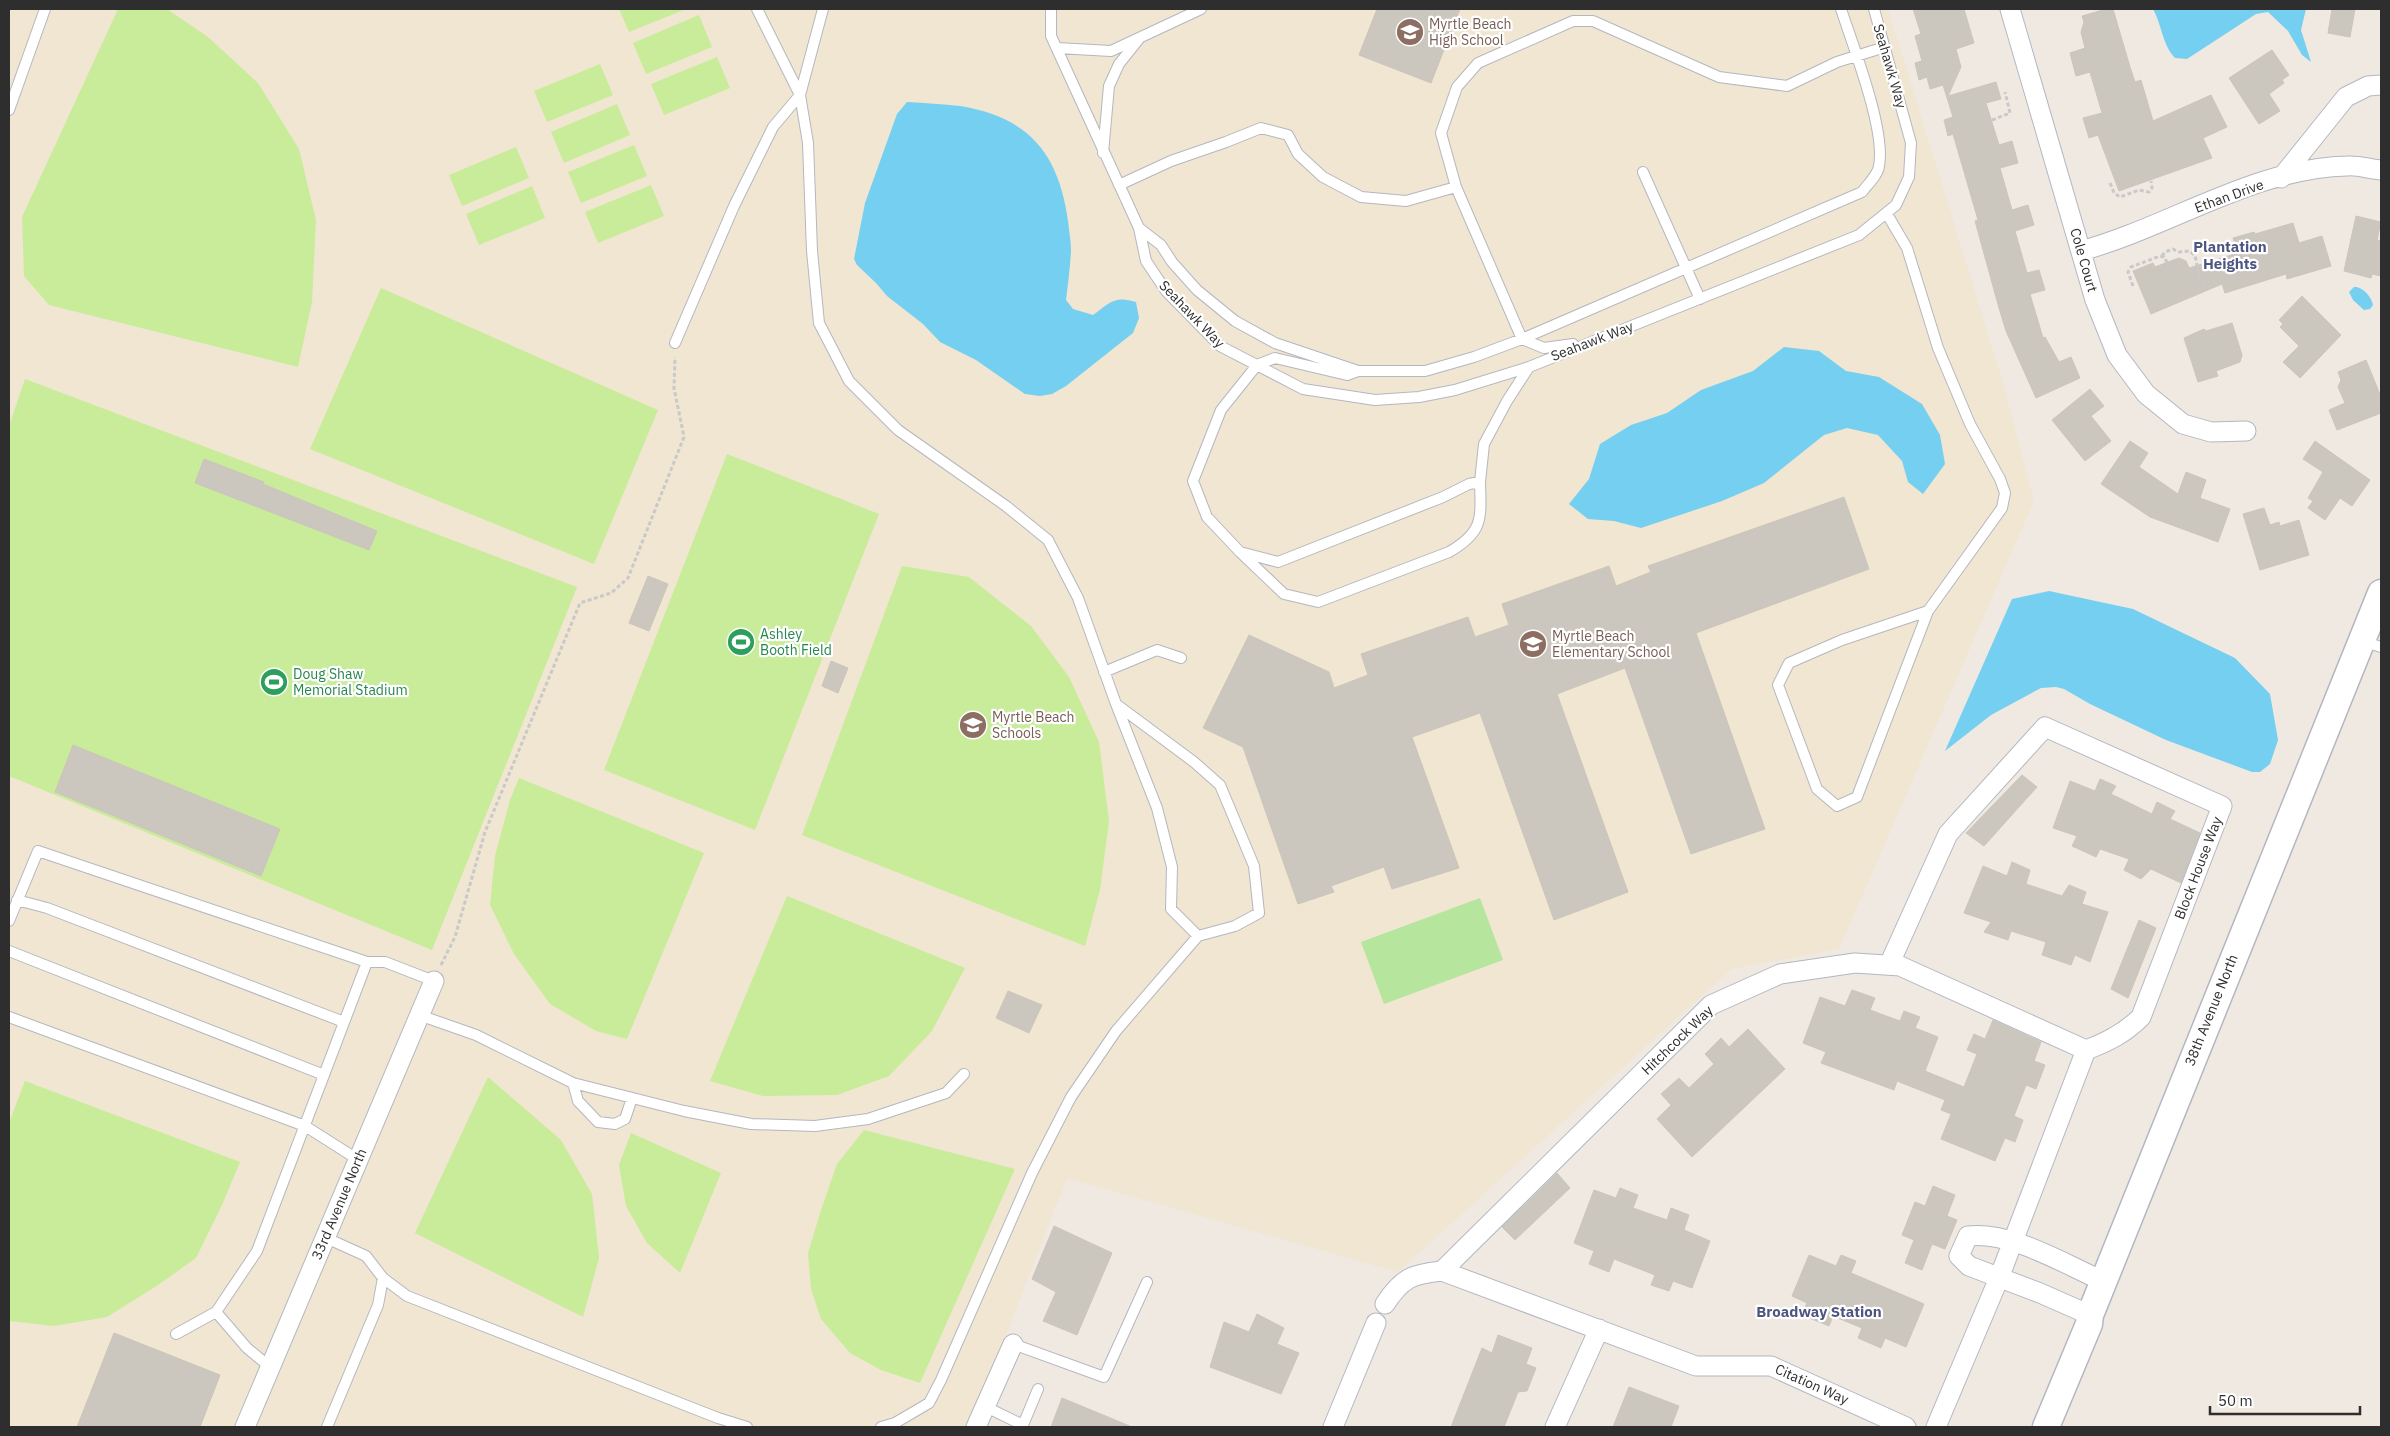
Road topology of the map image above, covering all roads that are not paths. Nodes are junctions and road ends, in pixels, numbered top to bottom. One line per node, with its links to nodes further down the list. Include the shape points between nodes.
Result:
1 (45, 9): 15 (lane)
2 (757, 9): 14 (lane)
3 (824, 9): 14 (lane)
4 (1052, 9): 11 (lane, Seahawk Way, via 1051,36)
5 (1201, 9): 9 (lane)
6 (1841, 9): 12 (lane, Seahawk Way)
7 (1874, 9): 10 (lane, Seahawk Way)
8 (2010, 9): 24 (street, Cole Court)
9 (1140, 38): 11 (lane, via 1111,51); 16 (lane, via 1119,64 1109,86)
10 (1885, 47): 12 (lane); 22 (lane, Seahawk Way, via 1911,143 1909,177 1896,204)
11 (1057, 48): 16 (lane, Seahawk Way)
12 (1856, 56): 21 (lane, via 1787,86 1719,77 1593,21 1573,21 1478,62 1457,86 1441,133); 25 (lane, Seahawk Way, via 1881,150 1879,168 1862,192)
13 (2381, 85): 19 (street, via 2368,86 2346,97)
14 (800, 95): 29 (lane, via 773,128 734,206); 40 (lane, via 808,144 812,251 819,323 849,381 898,430 1006,506 1048,540 1078,598)
15 (9, 110)
16 (1103, 154): 20 (lane, Seahawk Way)
17 (2381, 170): 19 (street, Ethan Drive, via 2348,166)
18 (1643, 172): 25 (lane)
19 (2281, 178): 24 (street, Ethan Drive, via 2247,187 2112,243)
20 (1118, 185): 21 (lane, via 1171,161 1261,128 1288,135 1298,154 1324,177 1361,197 1406,201); 23 (lane, Seahawk Way)
21 (1456, 187): 27 (lane)
22 (1887, 214): 26 (lane, Seahawk Way, via 1859,235); 37 (lane, via 1908,248 1938,348 2004,493 2002,508)
23 (1139, 228): 30 (lane, Seahawk Way, via 1146,261 1166,291 1220,346); 32 (lane, Seahawk Way, via 1161,246 1197,290 1235,321 1276,343)
24 (2081, 251): 33 (street, Cole Court, via 2095,300 2117,355 2146,394 2182,424 2211,432)
25 (1687, 267): 26 (lane); 27 (lane, Seahawk Way)
26 (1700, 299): 28 (lane, Seahawk Way)
27 (1522, 339): 28 (lane, via 1544,348); 32 (lane, Seahawk Way, via 1425,371)
28 (1589, 341): 31 (lane, Seahawk Way)
29 (675, 343)
30 (1258, 365): 31 (lane, Seahawk Way, via 1303,389 1375,400 1455,390); 32 (lane, via 1275,358 1347,375); 35 (lane, via 1221,410 1193,482 1207,517)
31 (1529, 366): 34 (lane, via 1484,444)
32 (1358, 371)
33 (2246, 431)
34 (1480, 482): 35 (lane, via 1278,562); 35 (lane, via 1481,518 1466,542 1449,552 1318,602 1284,594)
35 (1240, 552)
36 (2381, 593): 38 (main road, 38th Avenue North)
37 (1928, 611): 37 (lane, via 1857,797 1837,806 1817,788 1778,685 1789,663 1842,640)
38 (2371, 644): 64 (main road, 38th Avenue North)
39 (1182, 658): 40 (lane, via 1157,650)
40 (1104, 672): 41 (lane)
41 (1116, 704): 44 (lane, via 1157,808 1172,867 1171,909); 44 (lane, via 1220,785 1254,866 1259,913 1236,926)
42 (17, 900): 43 (lane); 46 (lane, via 38,851); 51 (lane, via 47,908)
43 (9, 921)
44 (1198, 936): 79 (lane, via 1116,1031 1071,1097 1032,1173 929,1403)
45 (9, 952): 54 (lane)
46 (367, 962): 48 (lane, via 385,962); 51 (lane)
47 (1889, 965): 52 (street, Hitchcock Way, via 1900,966); 52 (street, Block House Way, via 1948,834 2044,727 2222,806 2141,1017 2128,1030); 61 (street, Hitchcock Way, via 1855,963 1780,974 1711,1005)
48 (434, 981): 49 (street, 33rd Avenue North)
49 (418, 1016): 55 (lane, via 476,1035); 58 (street, 33rd Avenue North)
50 (9, 1017): 57 (lane)
51 (344, 1022): 54 (lane)
52 (2086, 1050): 60 (street)
53 (964, 1074): 56 (lane, via 946,1093 868,1119 815,1126 751,1124)
54 (324, 1075): 57 (lane)
55 (573, 1083): 56 (lane); 56 (lane, via 578,1101 598,1122 615,1124 626,1119)
56 (632, 1098)
57 (304, 1126): 58 (lane); 67 (lane, via 257,1251)
58 (357, 1159): 59 (street, 33rd Avenue North)
59 (324, 1237): 62 (lane, via 366,1256); 73 (street, 33rd Avenue North)
60 (2012, 1241): 63 (street); 63 (street, via 1984,1234 1968,1236 1959,1256 1969,1266); 64 (street)
61 (1442, 1271): 66 (street, Citation Way, via 1418,1273 1395,1289); 70 (street, Citation Way)
62 (383, 1278): 77 (lane, via 378,1305); 78 (lane, via 407,1296)
63 (1999, 1278): 68 (street); 84 (street)
64 (2103, 1281): 68 (main road, 38th Avenue North)
65 (1147, 1282): 72 (lane, via 1104,1377)
66 (1385, 1304)
67 (216, 1312): 71 (lane); 73 (lane, via 247,1348)
68 (2090, 1315): 85 (main road, 38th Avenue North)
69 (1376, 1323): 81 (street)
70 (1599, 1330): 82 (street); 83 (street, Citation Way, via 1696,1366 1770,1366)
71 (176, 1334)
72 (1013, 1344): 75 (street)
73 (270, 1367): 76 (street, 33rd Avenue North)
74 (1038, 1389): 75 (lane, via 1023,1425)
75 (984, 1406): 80 (street)
76 (245, 1427)
77 (327, 1427)
78 (747, 1427)
79 (881, 1427)
80 (976, 1427)
81 (1333, 1427)
82 (1555, 1427)
83 (1906, 1427)
84 (1937, 1427)
85 (2046, 1427)

